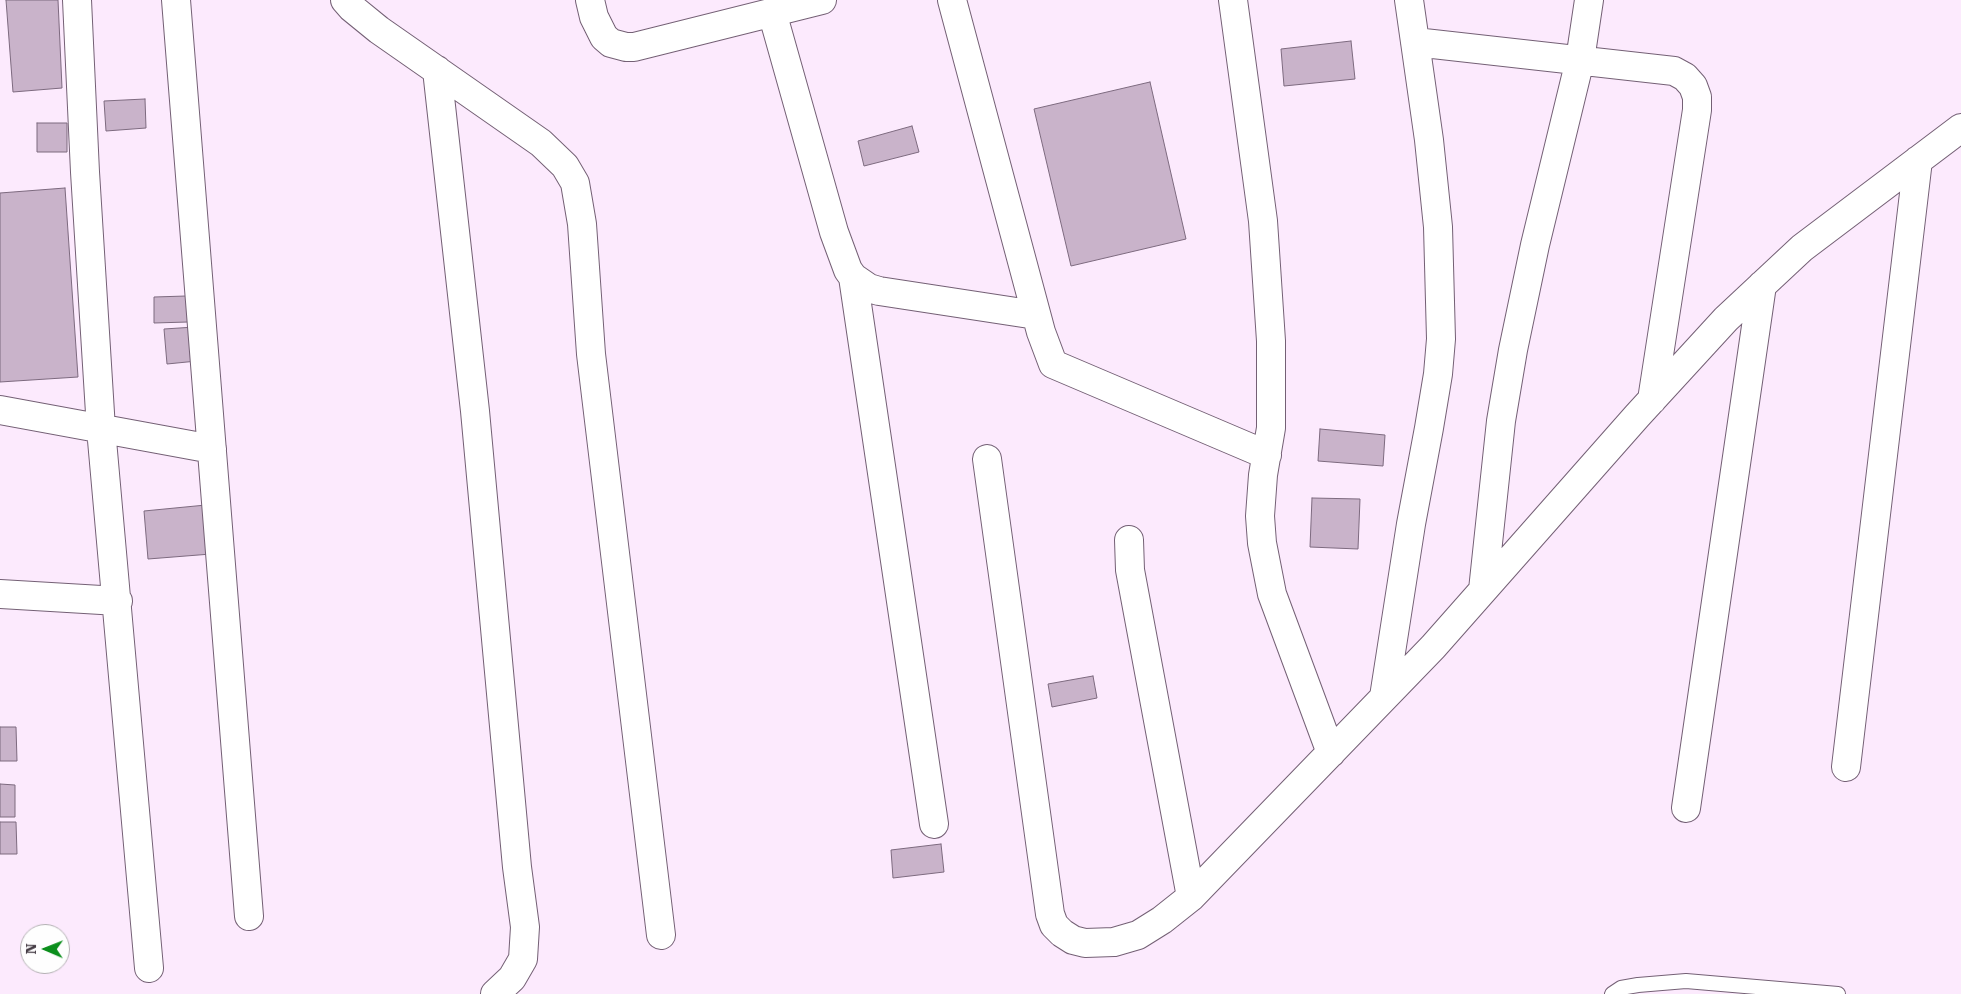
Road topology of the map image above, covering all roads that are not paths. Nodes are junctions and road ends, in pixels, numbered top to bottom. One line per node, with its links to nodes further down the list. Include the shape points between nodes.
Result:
1 (76, 0): 21 (street)
2 (176, 0): 22 (street)
3 (345, 0): 13 (street, via 361,17)
4 (590, 0): 10 (street, via 604,37 611,43 626,47)
5 (822, 0): 10 (street)
6 (952, 0): 18 (street)
7 (1233, 0): 23 (street, via 1263,221 1272,379)
8 (1409, 0): 11 (street)
9 (1589, 0): 12 (street)
10 (772, 12): 16 (street, via 834,232)
11 (1415, 42): 12 (street); 29 (street, via 1438,227 1441,339)
12 (1580, 60): 19 (street, via 1674,70 1685,76 1697,96); 26 (street, via 1513,350 1501,421)
13 (437, 70): 36 (street, via 541,143 565,166 575,183 582,224 591,354); 38 (street, via 475,411 525,927 523,959 512,978)
14 (1961, 128): 15 (street)
15 (1918, 160): 17 (street, via 1802,248); 31 (street)
16 (853, 277): 18 (street, via 879,291); 33 (street)
17 (1762, 285): 19 (street, via 1726,319); 32 (street)
18 (1036, 315): 23 (street, via 1053,364)
19 (1652, 400): 26 (street)
20 (0, 410): 21 (street)
21 (101, 429): 22 (street); 28 (street)
22 (212, 449): 35 (street)
23 (1267, 455): 30 (street, via 1260,516 1272,594)
24 (987, 459): 34 (street, via 1054,925 1073,940 1085,944 1114,942 1138,935)
25 (1129, 540): 34 (street, via 1130,570)
26 (1483, 590): 29 (street)
27 (0, 594): 28 (street)
28 (118, 601): 37 (street)
29 (1384, 697): 30 (street)
30 (1331, 752): 34 (street)
31 (1846, 767)
32 (1686, 808)
33 (934, 824)
34 (1191, 898)
35 (249, 916)
36 (660, 935)
37 (149, 968)
38 (495, 994)
39 (1612, 994): 40 (lane, via 1638,984 1686,980)
40 (1829, 994)

